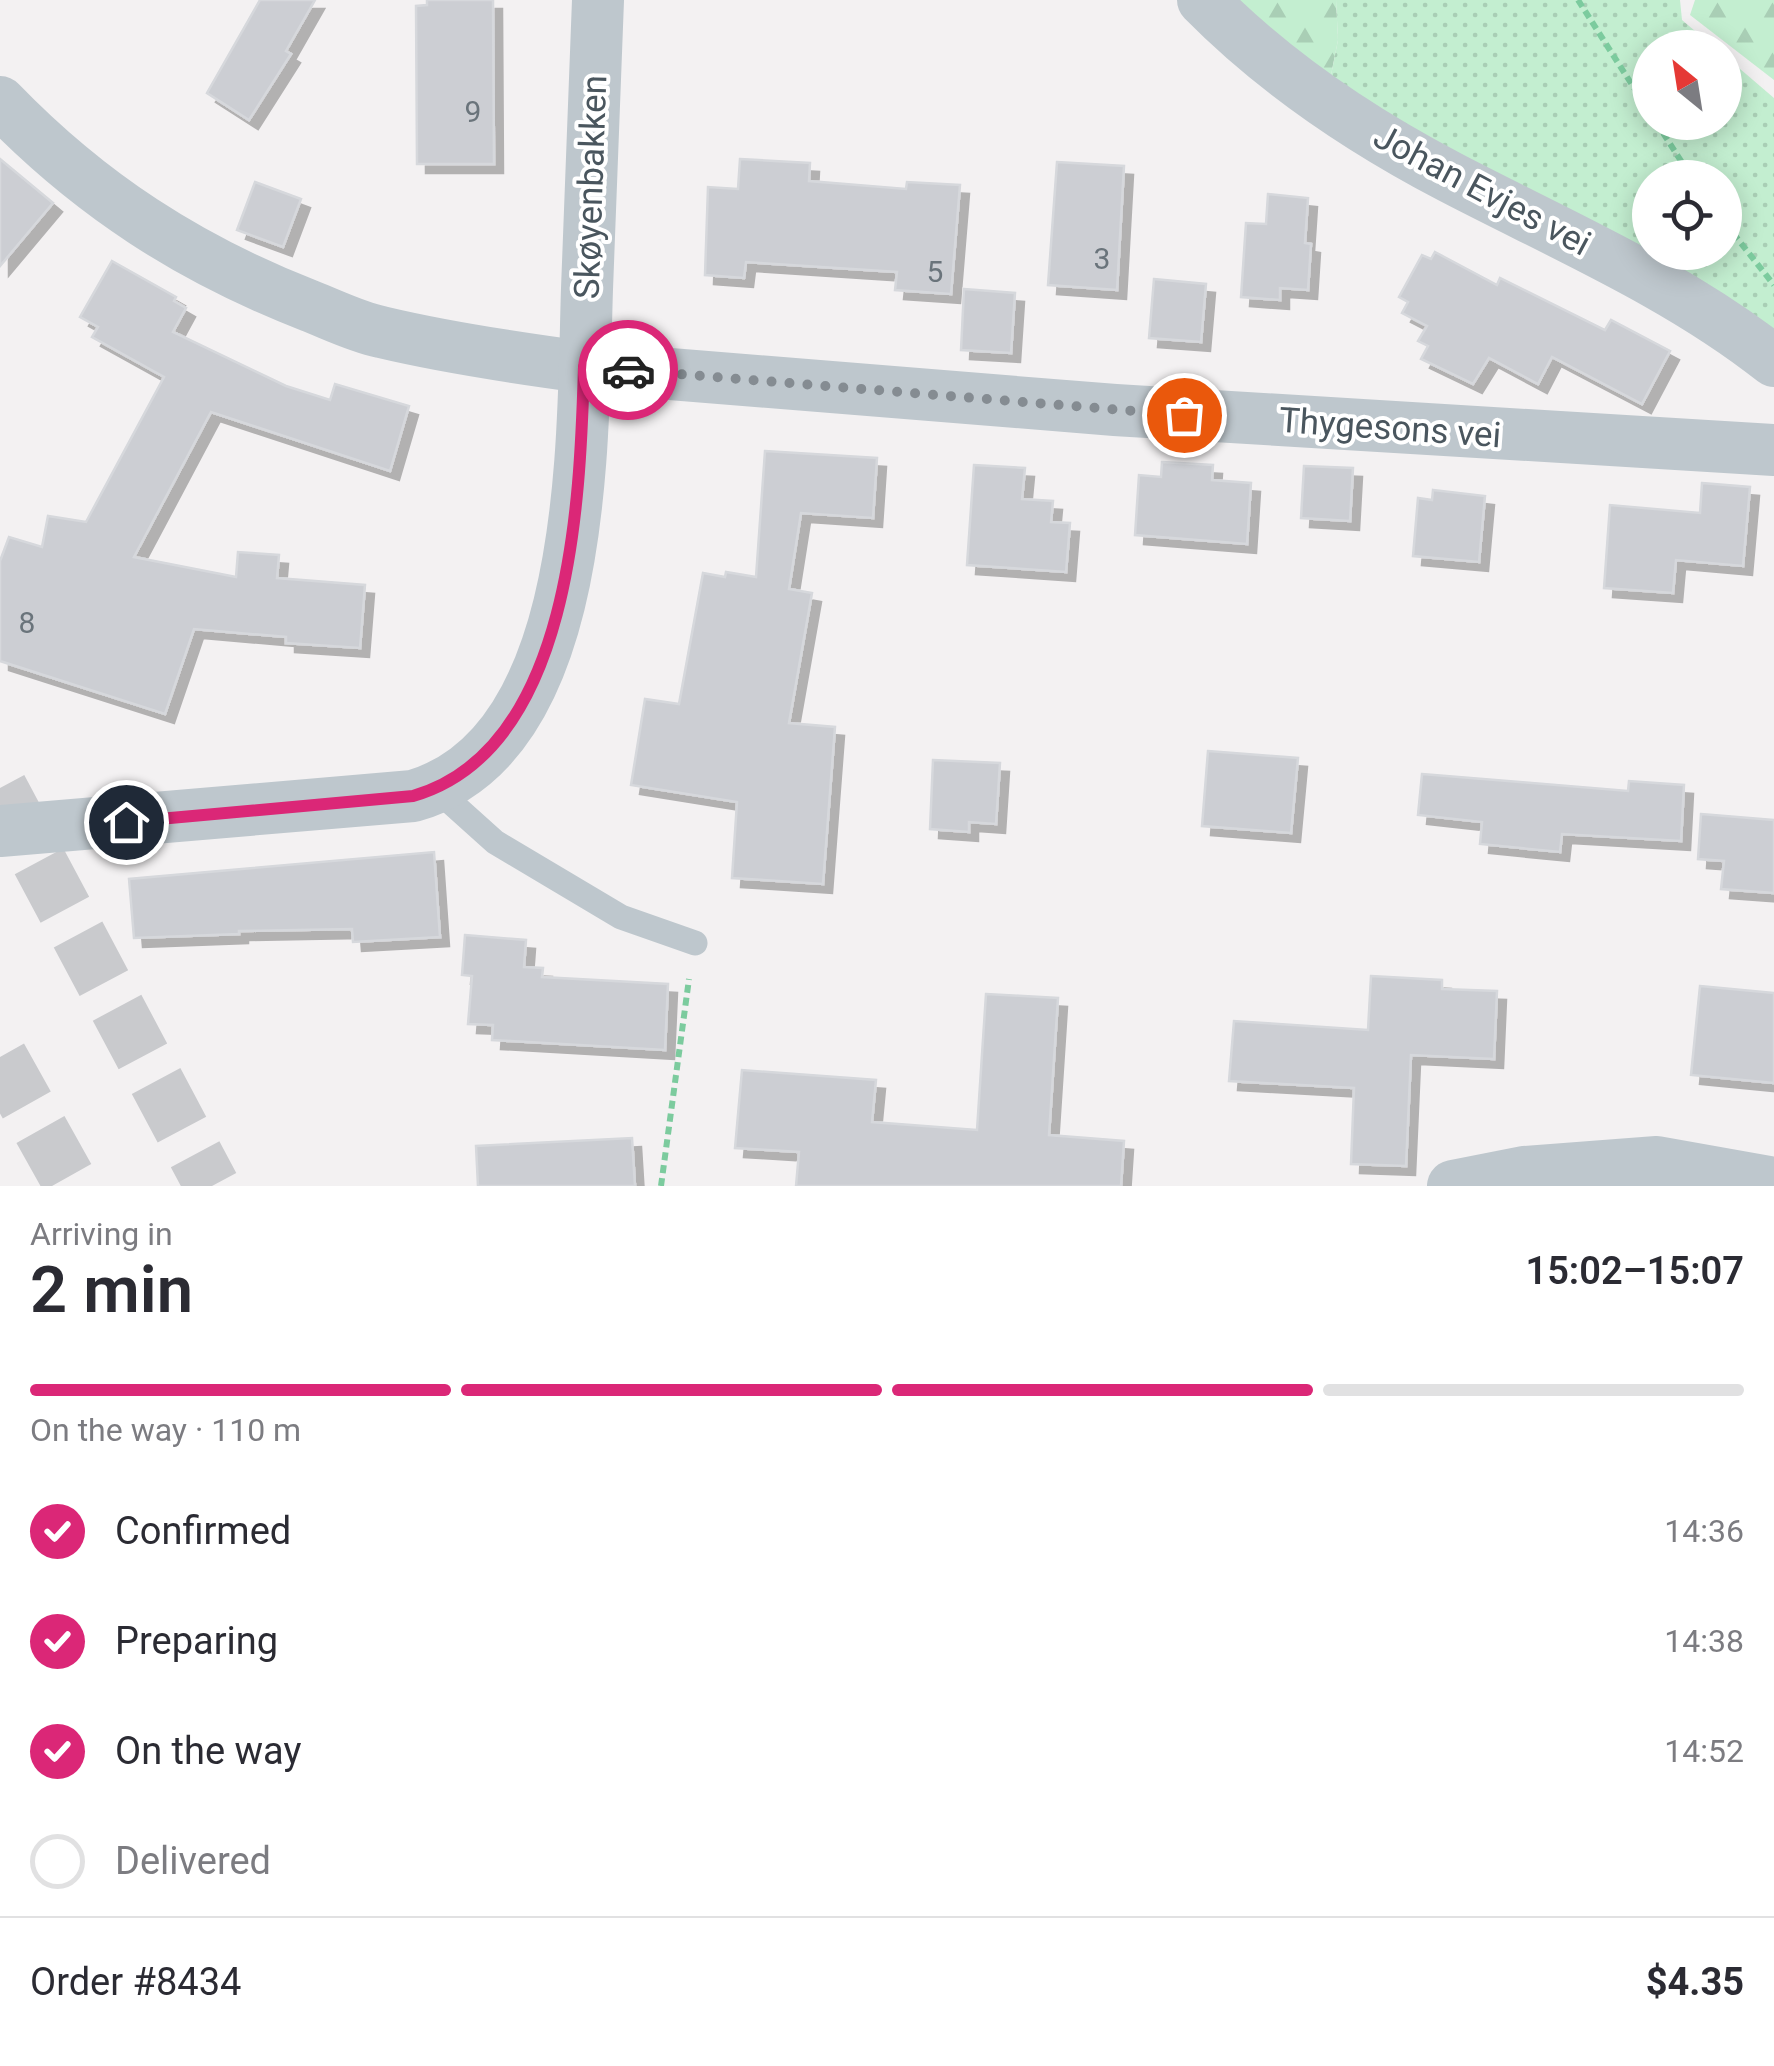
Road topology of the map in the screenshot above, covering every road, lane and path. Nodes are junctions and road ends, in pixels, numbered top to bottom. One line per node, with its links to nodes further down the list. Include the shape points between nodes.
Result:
1 (598, 0): 9 (street, Skøyenbakken)
2 (1203, 0): 8 (street, Johan Evjes vei, via 1287,75 1366,128 1590,247)
3 (1578, 0): 4 (path)
4 (1632, 85)
5 (0, 102): 9 (street, Thygesons vei, via 85,181 173,242 267,289 377,332)
6 (1742, 245): 7 (path)
7 (1774, 285)
8 (1774, 361)
9 (584, 367): 10 (street, Thygesons vei, via 1115,410); 11 (street, Skøyenbakken, via 570,555 553,633 508,725 491,747)
10 (1774, 450)
11 (436, 789): 12 (street, Skøyenbakken, via 351,803); 13 (lane, via 496,842 621,917)
12 (0, 830)
13 (695, 943): 15 (path)
14 (1774, 1183): 16 (street, via 1657,1162 1524,1172)
15 (662, 1186)
16 (1453, 1186)

